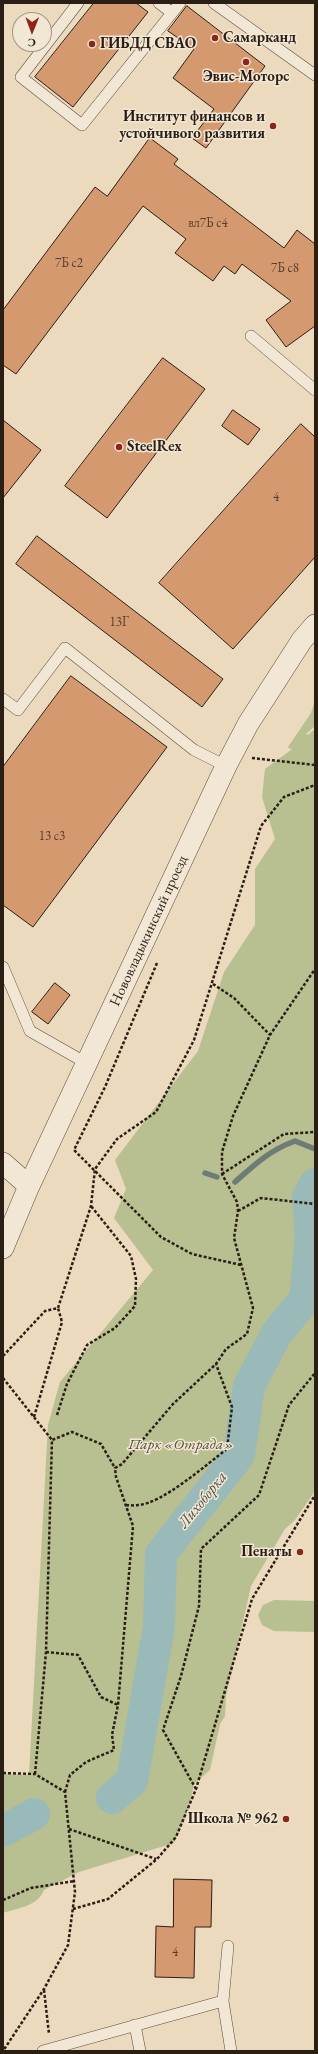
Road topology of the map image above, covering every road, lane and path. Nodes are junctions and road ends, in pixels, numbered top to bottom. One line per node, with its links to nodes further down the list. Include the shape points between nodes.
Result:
1 (78, 3): 5 (lane, via 21,77 82,125)
2 (159, 3): 5 (lane)
3 (180, 3): 5 (lane)
4 (217, 4): 6 (lane)
5 (172, 13)
6 (315, 75)
7 (250, 336): 8 (lane)
8 (315, 390)
9 (315, 626): 11 (street, Нововладыкинский проезд, via 302,640 248,724)
10 (3, 699): 11 (lane, via 18,710 65,648 194,750)
11 (229, 761): 12 (path); 18 (street, Нововладыкинский проезд)
12 (315, 765)
13 (315, 785): 16 (path, via 284,797 261,826)
14 (3, 967): 18 (lane, via 30,1031)
15 (315, 968): 17 (path)
16 (213, 984): 17 (path, via 234,998); 22 (path, via 194,1040 156,1112 117,1139)
17 (270, 1035): 23 (path, via 233,1116 222,1152)
18 (88, 1064): 24 (street, Нововладыкинский проезд)
19 (105, 1087): 22 (path, via 74,1150)
20 (315, 1132): 23 (path, via 284,1134)
21 (3, 1163): 24 (street)
22 (95, 1170): 26 (path); 29 (path, via 160,1237 192,1254)
23 (222, 1174): 27 (path, via 237,1202)
24 (29, 1186): 28 (street, Нововладыкинский проезд)
25 (315, 1204): 27 (path, via 261,1198)
26 (91, 1206): 30 (path); 35 (path, via 131,1256 136,1279 134,1306 115,1328 87,1345 67,1384)
27 (238, 1211): 29 (path, via 234,1238)
28 (3, 1248)
29 (241, 1265): 32 (path, via 253,1308 247,1334 226,1348)
30 (58, 1308): 31 (path, via 45,1311); 36 (path, via 62,1322)
31 (3, 1356)
32 (216, 1364): 38 (path, via 173,1404); 40 (path, via 232,1408 227,1449 179,1486 152,1501 139,1506)
33 (315, 1374): 45 (path, via 289,1406 258,1495 201,1549 199,1606 181,1676 162,1730)
34 (3, 1378): 36 (path)
35 (57, 1415)
36 (34, 1417): 37 (path)
37 (52, 1440): 38 (path, via 72,1432 101,1444); 41 (path)
38 (116, 1468): 40 (path, via 116,1477)
39 (315, 1495): 45 (path, via 252,1599)
40 (126, 1505): 42 (path, via 133,1526)
41 (46, 1652): 42 (path, via 78,1655 101,1697); 44 (path)
42 (118, 1705): 46 (path, via 112,1735 114,1750 86,1762 70,1775)
43 (3, 1773): 44 (path)
44 (35, 1774): 46 (path)
45 (196, 1789): 48 (path, via 176,1837)
46 (65, 1792): 47 (path)
47 (69, 1829): 48 (path); 49 (path)
48 (157, 1859): 51 (path, via 108,1899)
49 (74, 1881): 50 (path, via 32,1888); 51 (path)
50 (3, 1900)
51 (73, 1909): 53 (path, via 68,1945)
52 (228, 1946): 54 (lane)
53 (44, 1989): 56 (path); 57 (path)
54 (223, 2001): 55 (lane); 59 (lane)
55 (135, 2025): 56 (lane); 58 (lane)
56 (47, 2049)
57 (3, 2051)
58 (140, 2051)
59 (231, 2051)

